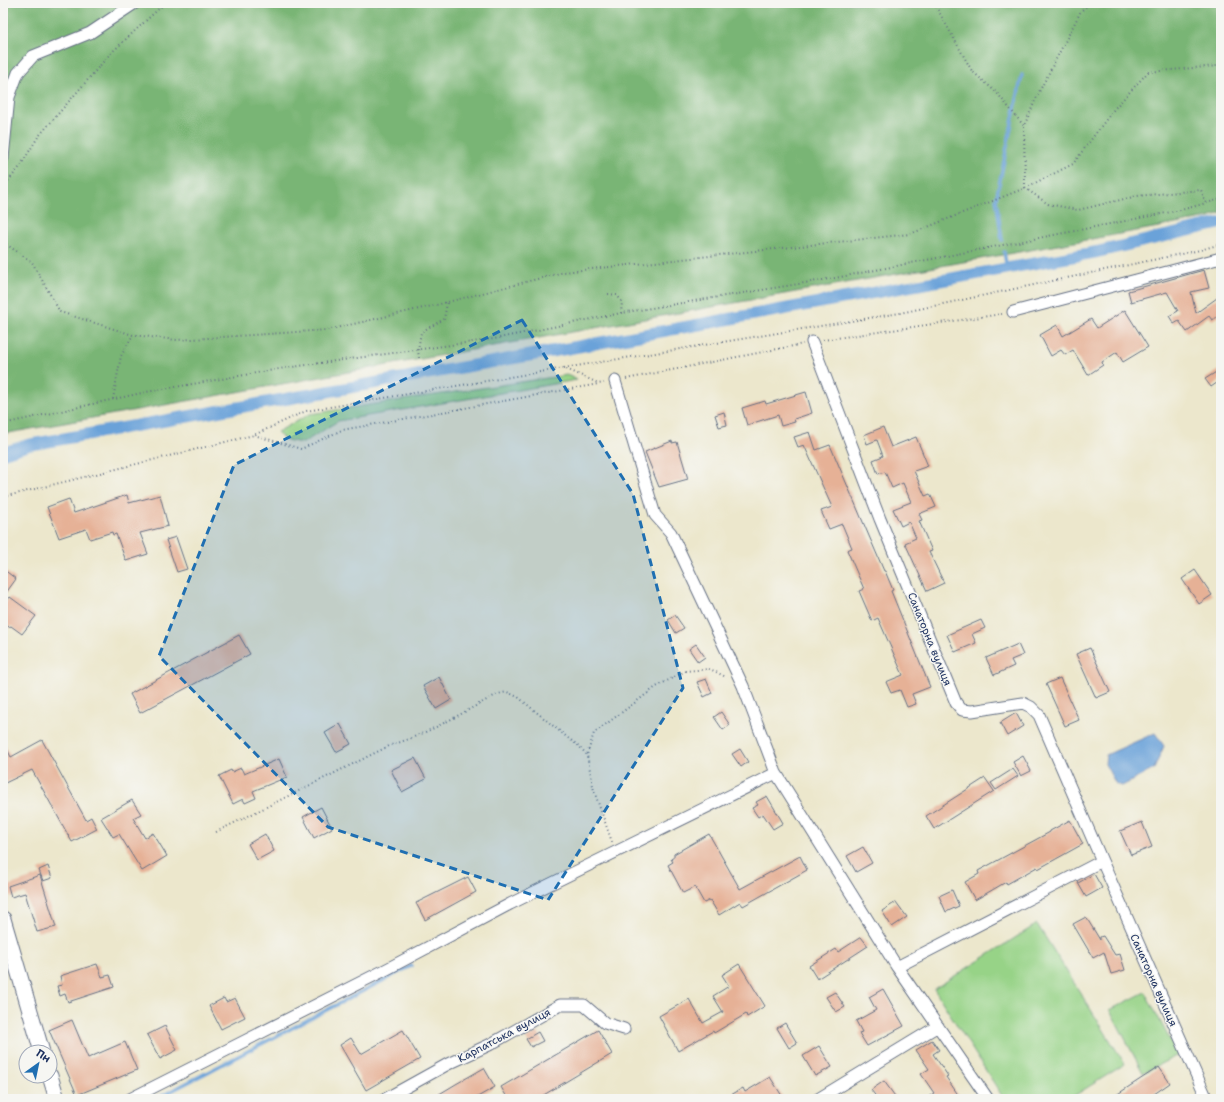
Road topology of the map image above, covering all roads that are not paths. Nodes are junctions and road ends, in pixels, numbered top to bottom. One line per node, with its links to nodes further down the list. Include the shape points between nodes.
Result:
1 (135, 3): 2 (street, via 90,32 33,56 18,73 9,97)
2 (3, 158)
3 (1221, 258): 4 (street)
4 (1013, 312)
5 (812, 342): 8 (street, Санаторна вулиця, via 880,519 956,703 962,710 972,711 1023,703 1039,715)
6 (615, 381): 7 (street, via 655,515 671,533 743,686)
7 (776, 773): 10 (street); 16 (street, via 510,904)
8 (1102, 861): 10 (street); 20 (street, Санаторна вулиця)
9 (3, 918): 13 (street)
10 (897, 967): 11 (street)
11 (938, 1026): 18 (street); 19 (street)
12 (624, 1029): 17 (street, Карпатська вулиця, via 605,1022 584,1005 560,1004 489,1045 448,1064)
13 (40, 1044)
14 (52, 1084): 15 (street)
15 (57, 1099)
16 (130, 1099)
17 (385, 1099)
18 (818, 1099)
19 (988, 1099)
20 (1206, 1099)

